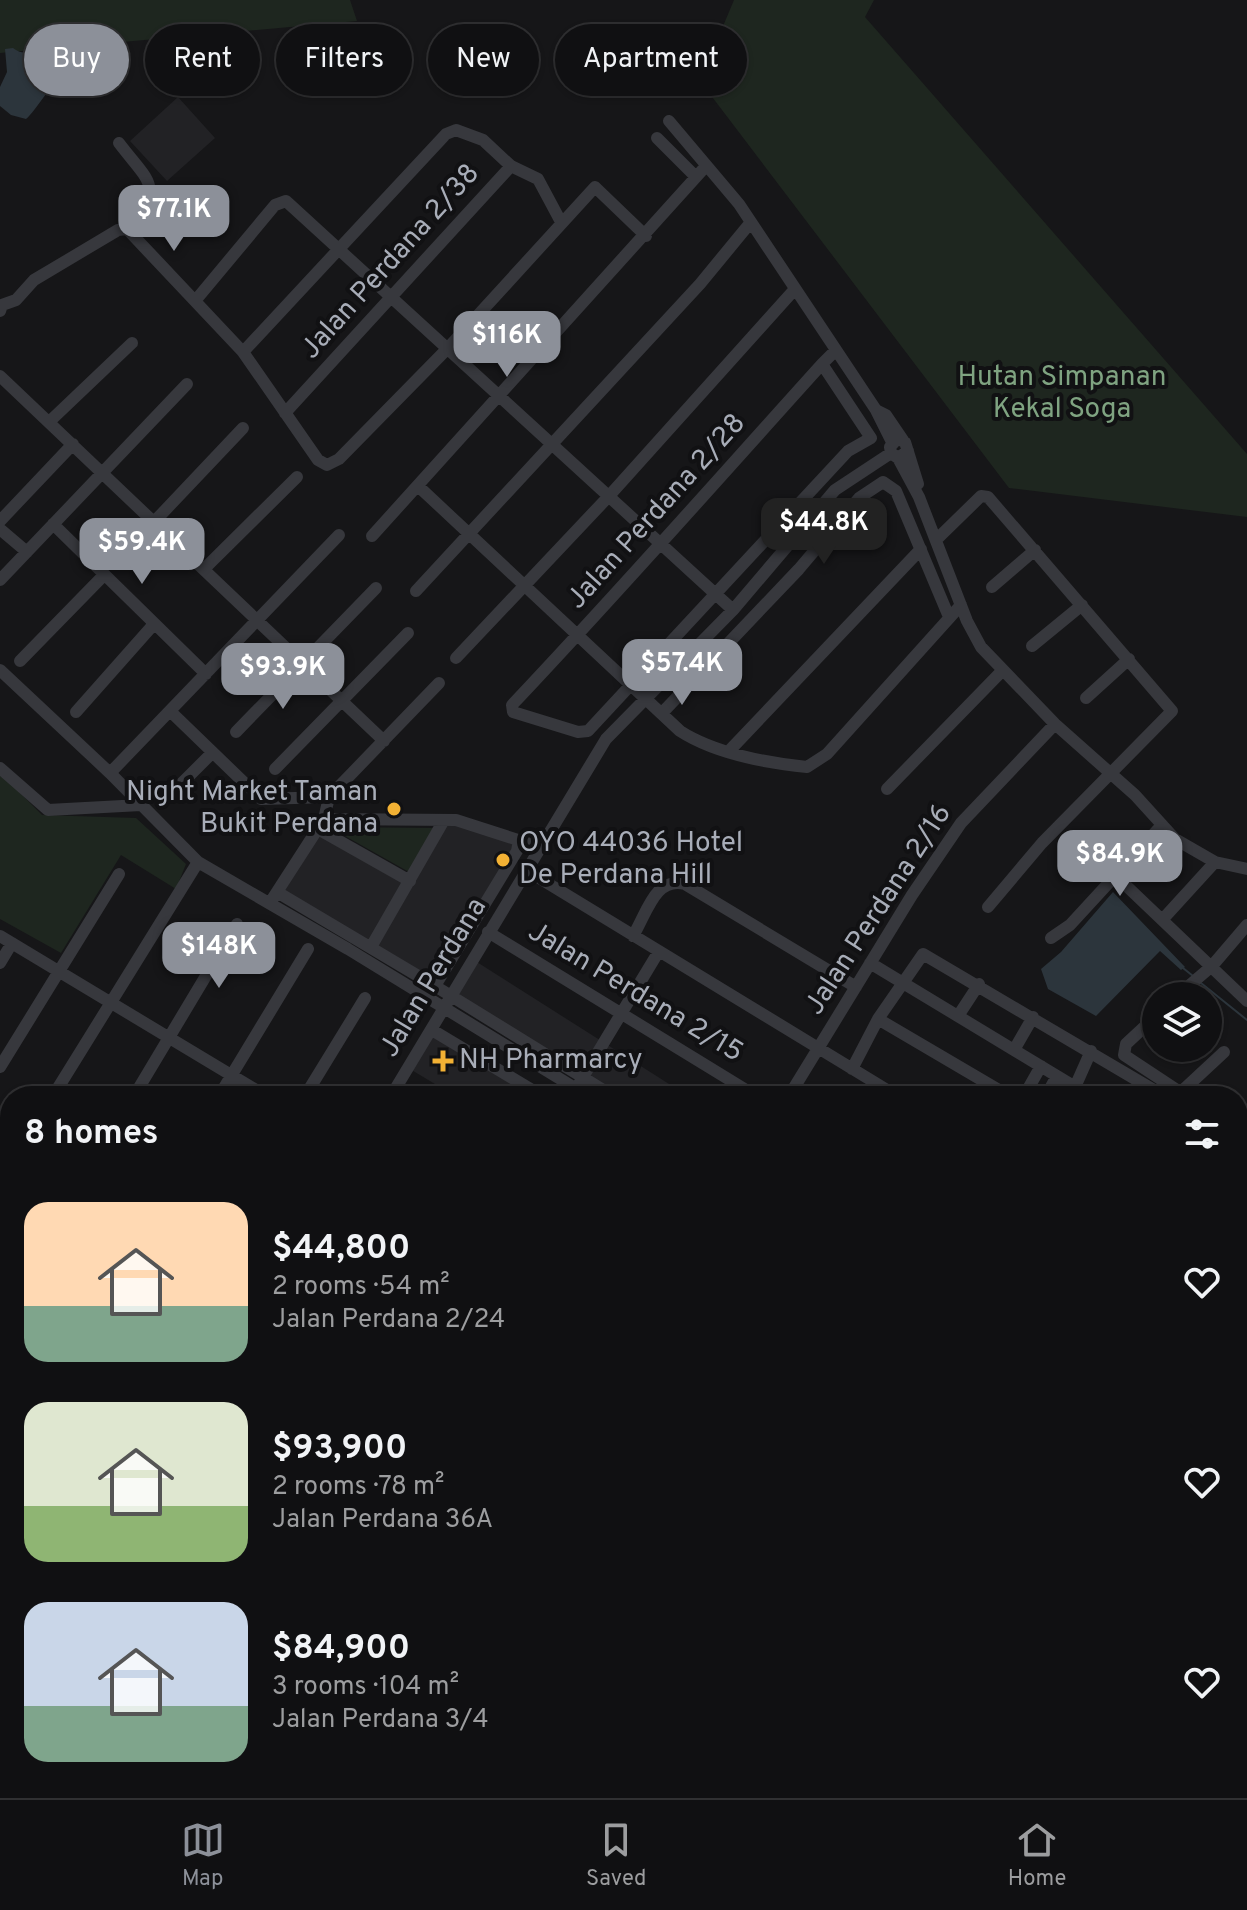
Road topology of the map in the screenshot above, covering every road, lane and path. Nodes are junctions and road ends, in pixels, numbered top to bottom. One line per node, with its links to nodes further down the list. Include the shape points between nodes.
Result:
1 (669, 121): 5 (street)
2 (657, 138): 6 (street)
3 (119, 143): 9 (street, via 152,193)
4 (511, 166): 7 (street, Jalan Perdana 2/38, via 538,179); 11 (street, via 483,140 456,130 446,134); 13 (street, Jalan Perdana 2/38)
5 (706, 166): 6 (street); 8 (street)
6 (696, 177): 10 (street)
7 (566, 217): 10 (street, via 595,187); 17 (street)
8 (751, 222): 12 (street); 28 (street)
9 (127, 229): 14 (street); 15 (street, via 34,280 16,300)
10 (646, 236): 23 (street)
11 (337, 248): 13 (street); 14 (street, via 286,201 275,205); 19 (street)
12 (795, 289): 18 (street); 33 (street)
13 (393, 299): 17 (street); 24 (street, Jalan Perdana 2/38)
14 (195, 301): 19 (street)
15 (1, 306)
16 (132, 343): 25 (street)
17 (447, 349): 23 (street); 24 (street, via 331,465 318,460)
18 (836, 350): 20 (street, Jalan Perdana 2/28); 29 (street, via 876,410 886,415)
19 (243, 352): 24 (street)
20 (822, 364): 42 (street, Jalan Perdana 2/28); 55 (street, via 871,438 848,451)
21 (0, 376): 25 (street)
22 (187, 384): 30 (street)
23 (498, 395): 28 (street); 32 (street)
24 (285, 413)
25 (49, 422): 27 (street)
26 (243, 428): 35 (street)
27 (73, 444): 30 (street); 34 (street)
28 (547, 447): 33 (street); 38 (street)
29 (898, 449): 41 (street); 44 (street, Jalan Perdana, via 835,490)
30 (102, 472): 35 (street); 36 (street)
31 (297, 477): 47 (street)
32 (418, 486): 38 (street); 40 (street)
33 (606, 499): 42 (street); 51 (street)
34 (0, 521)
35 (154, 522): 47 (street)
36 (53, 524): 46 (street); 49 (street)
37 (0, 529): 46 (street)
38 (470, 533): 51 (street); 54 (street)
39 (339, 535): 60 (street)
40 (372, 536)
41 (936, 540): 45 (street, via 983,495); 56 (street)
42 (662, 545): 55 (street); 63 (street, Jalan Perdana 2/28)
43 (921, 549): 48 (street, via 896,491 883,482 859,498); 59 (street); 83 (street)
44 (784, 550): 48 (street); 58 (street, Jalan Perdana)
45 (1035, 550): 52 (street); 57 (street)
46 (27, 552): 50 (street)
47 (204, 569): 60 (street)
48 (799, 569): 79 (street)
49 (104, 575): 61 (street); 67 (street)
50 (0, 580)
51 (524, 584): 63 (street); 65 (street)
52 (992, 587)
53 (376, 588): 68 (street)
54 (416, 591)
55 (717, 595): 58 (street); 73 (street)
56 (961, 605): 59 (street); 70 (street, via 981,647)
57 (1082, 605): 64 (street); 66 (street)
58 (733, 610): 74 (street, Jalan Perdana)
59 (949, 617): 83 (street, via 817,761 807,767)
60 (258, 620): 68 (street); 71 (street)
61 (154, 624): 71 (street); 78 (street)
62 (408, 633): 76 (street)
63 (578, 635): 73 (street); 73 (street, Jalan Perdana 2/28, via 512,705 516,715 578,732 592,728)
64 (1032, 646)
65 (456, 658)
66 (1129, 659): 75 (street); 88 (street, via 1172,711)
67 (20, 661)
68 (303, 664): 76 (street); 81 (street)
69 (0, 670): 87 (street)
70 (1002, 671): 80 (street); 90 (street)
71 (206, 674): 77 (street)
72 (439, 683): 82 (street)
73 (632, 684): 74 (street)
74 (646, 698): 79 (street); 97 (street, Jalan Perdana, via 606,739)
75 (1086, 698)
76 (342, 701): 82 (street); 86 (street)
77 (170, 711): 84 (street); 87 (street)
78 (76, 712)
79 (663, 712): 83 (street, via 694,740)
80 (1055, 724): 88 (street); 119 (street, Jalan Perdana 2/16, via 961,823)
81 (236, 732)
82 (384, 741): 91 (street)
83 (730, 750)
84 (212, 753): 89 (street); 91 (street, via 261,799)
85 (0, 768): 92 (street, via 48,810)
86 (275, 769)
87 (110, 773): 92 (street)
88 (1109, 773): 95 (street); 106 (street)
89 (179, 786)
90 (887, 789)
91 (329, 797): 94 (street)
92 (141, 805): 98 (street)
93 (444, 820): 94 (street); 96 (street, via 472,823); 104 (street)
94 (321, 824): 104 (street); 105 (street)
95 (1161, 826): 99 (street); 103 (street)
96 (519, 840): 97 (street); 125 (street)
97 (540, 847): 101 (street, Jalan Perdana)
98 (198, 862): 105 (street); 129 (street)
99 (1215, 862): 100 (street); 107 (street)
100 (1247, 869)
101 (526, 870): 110 (street, Jalan Perdana); 112 (street)
102 (119, 874): 121 (street)
103 (1116, 876): 107 (street); 113 (street)
104 (410, 881): 115 (street)
105 (273, 897): 115 (street); 130 (street)
106 (988, 907)
107 (1163, 919): 120 (street)
108 (237, 924): 137 (street)
109 (1247, 925): 120 (street)
110 (488, 932): 130 (street, Jalan Perdana); 131 (street, Jalan Perdana 2/15)
111 (0, 936): 114 (street)
112 (633, 936): 117 (street); 126 (street, via 661,887 674,881)
113 (1051, 938)
114 (12, 943): 118 (street); 121 (street)
115 (371, 947): 125 (street)
116 (308, 949): 145 (street)
117 (659, 951): 131 (street); 138 (street)
118 (0, 963)
119 (870, 963): 122 (street); 126 (street, Jalan Perdana 2/16)
120 (1212, 966): 123 (street); 128 (street)
121 (58, 971): 129 (street); 143 (street)
122 (902, 982): 124 (street, via 923,954); 132 (street); 134 (street)
123 (1193, 982)
124 (979, 984): 132 (street); 133 (street)
125 (435, 986): 130 (street)
126 (856, 987): 138 (street, Jalan Perdana 2/16)
127 (365, 998): 152 (street)
128 (1247, 1001)
129 (109, 1002): 137 (street); 148 (street)
130 (448, 1002): 136 (street, Jalan Perdana); 147 (street)
131 (621, 1014): 147 (street); 157 (street, Jalan Perdana 2/15)
132 (958, 1016): 139 (street)
133 (1033, 1017): 139 (street); 140 (street)
134 (878, 1019): 144 (street); 160 (street)
135 (1142, 1029): 166 (street, via 1126,1044 1124,1055)
136 (432, 1030): 153 (street, Jalan Perdana); 154 (street)
137 (169, 1037): 145 (street); 149 (street)
138 (818, 1049): 144 (street); 158 (street, Jalan Perdana 2/16)
139 (1014, 1050): 142 (street)
140 (1091, 1051): 164 (street); 165 (street)
141 (1224, 1052): 167 (street)
142 (1041, 1066): 146 (street); 161 (street)
143 (0, 1067)
144 (852, 1069): 159 (street)
145 (231, 1075): 150 (street); 151 (street)
146 (1057, 1076): 162 (street); 163 (street)
147 (580, 1083): 155 (street); 156 (street)
148 (59, 1086)
149 (140, 1086)
150 (225, 1086)
151 (249, 1086)
152 (311, 1086)
153 (398, 1086)
154 (525, 1086)
155 (582, 1086)
156 (588, 1086)
157 (740, 1086)
158 (795, 1086)
159 (880, 1086)
160 (992, 1086)
161 (1030, 1086)
162 (1052, 1086)
163 (1073, 1086)
164 (1075, 1086)
165 (1141, 1086)
166 (1172, 1086)
167 (1192, 1086)

